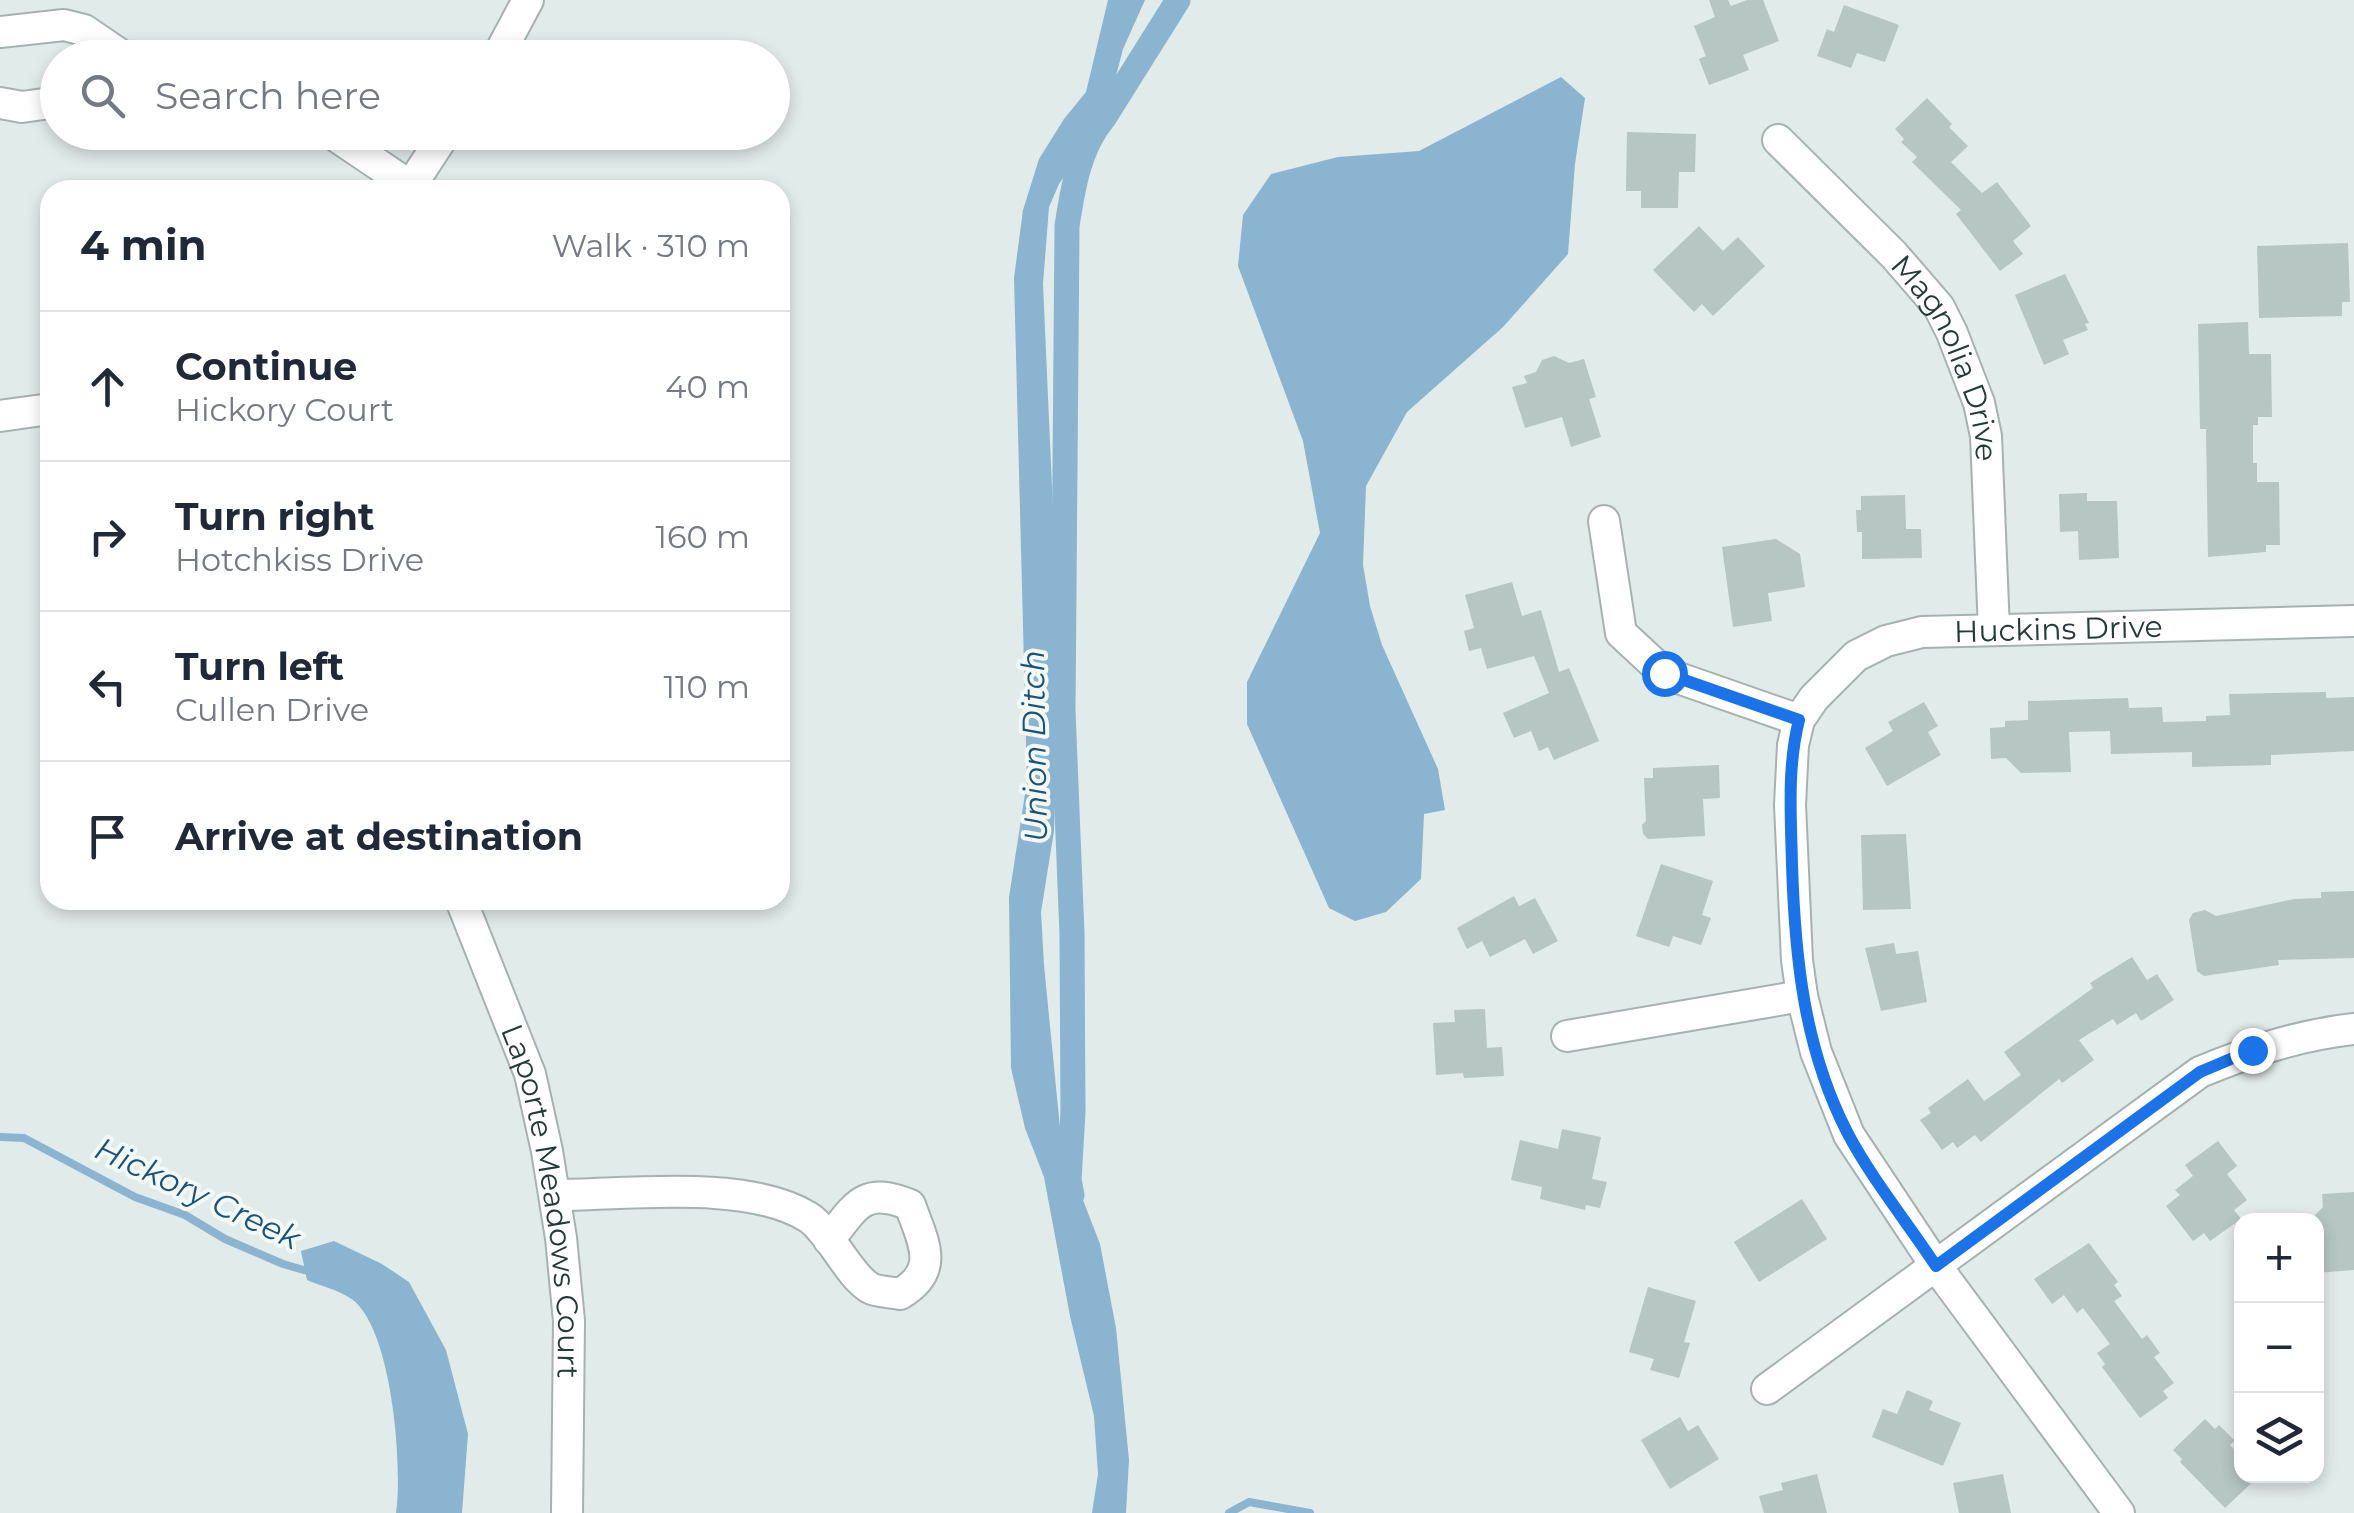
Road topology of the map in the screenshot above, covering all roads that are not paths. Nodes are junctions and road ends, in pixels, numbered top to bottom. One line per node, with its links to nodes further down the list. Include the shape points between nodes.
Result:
1 (528, 0): 4 (street)
2 (0, 32): 3 (street, via 64,25)
3 (99, 40)
4 (507, 40)
5 (0, 103): 6 (street)
6 (40, 104)
7 (1778, 140): 16 (street, Magnolia Drive, via 1894,255 1952,332 1986,436)
8 (355, 150): 10 (street)
9 (434, 150): 11 (street)
10 (398, 180)
11 (414, 180)
12 (40, 410): 13 (street)
13 (0, 416)
14 (1604, 521): 17 (street, via 1620,633 1664,673)
15 (2354, 621): 16 (street, Huckins Drive)
16 (1994, 630): 17 (street, Huckins Drive, via 1922,632 1870,648 1837,673)
17 (1799, 720): 19 (street, via 1790,805)
18 (465, 910): 22 (street, Laporte Meadows Court, via 530,1074)
19 (1802, 996): 21 (street); 24 (street, via 1825,1080 1849,1135)
20 (2354, 1029): 24 (street, via 2252,1050 2200,1072)
21 (1567, 1036)
22 (555, 1196): 23 (street, via 764,1198 810,1218); 26 (street, Laporte Meadows Court, via 569,1321)
23 (829, 1240)
24 (1936, 1266): 25 (street); 27 (street)
25 (1767, 1389)
26 (566, 1513)
27 (2118, 1513)

